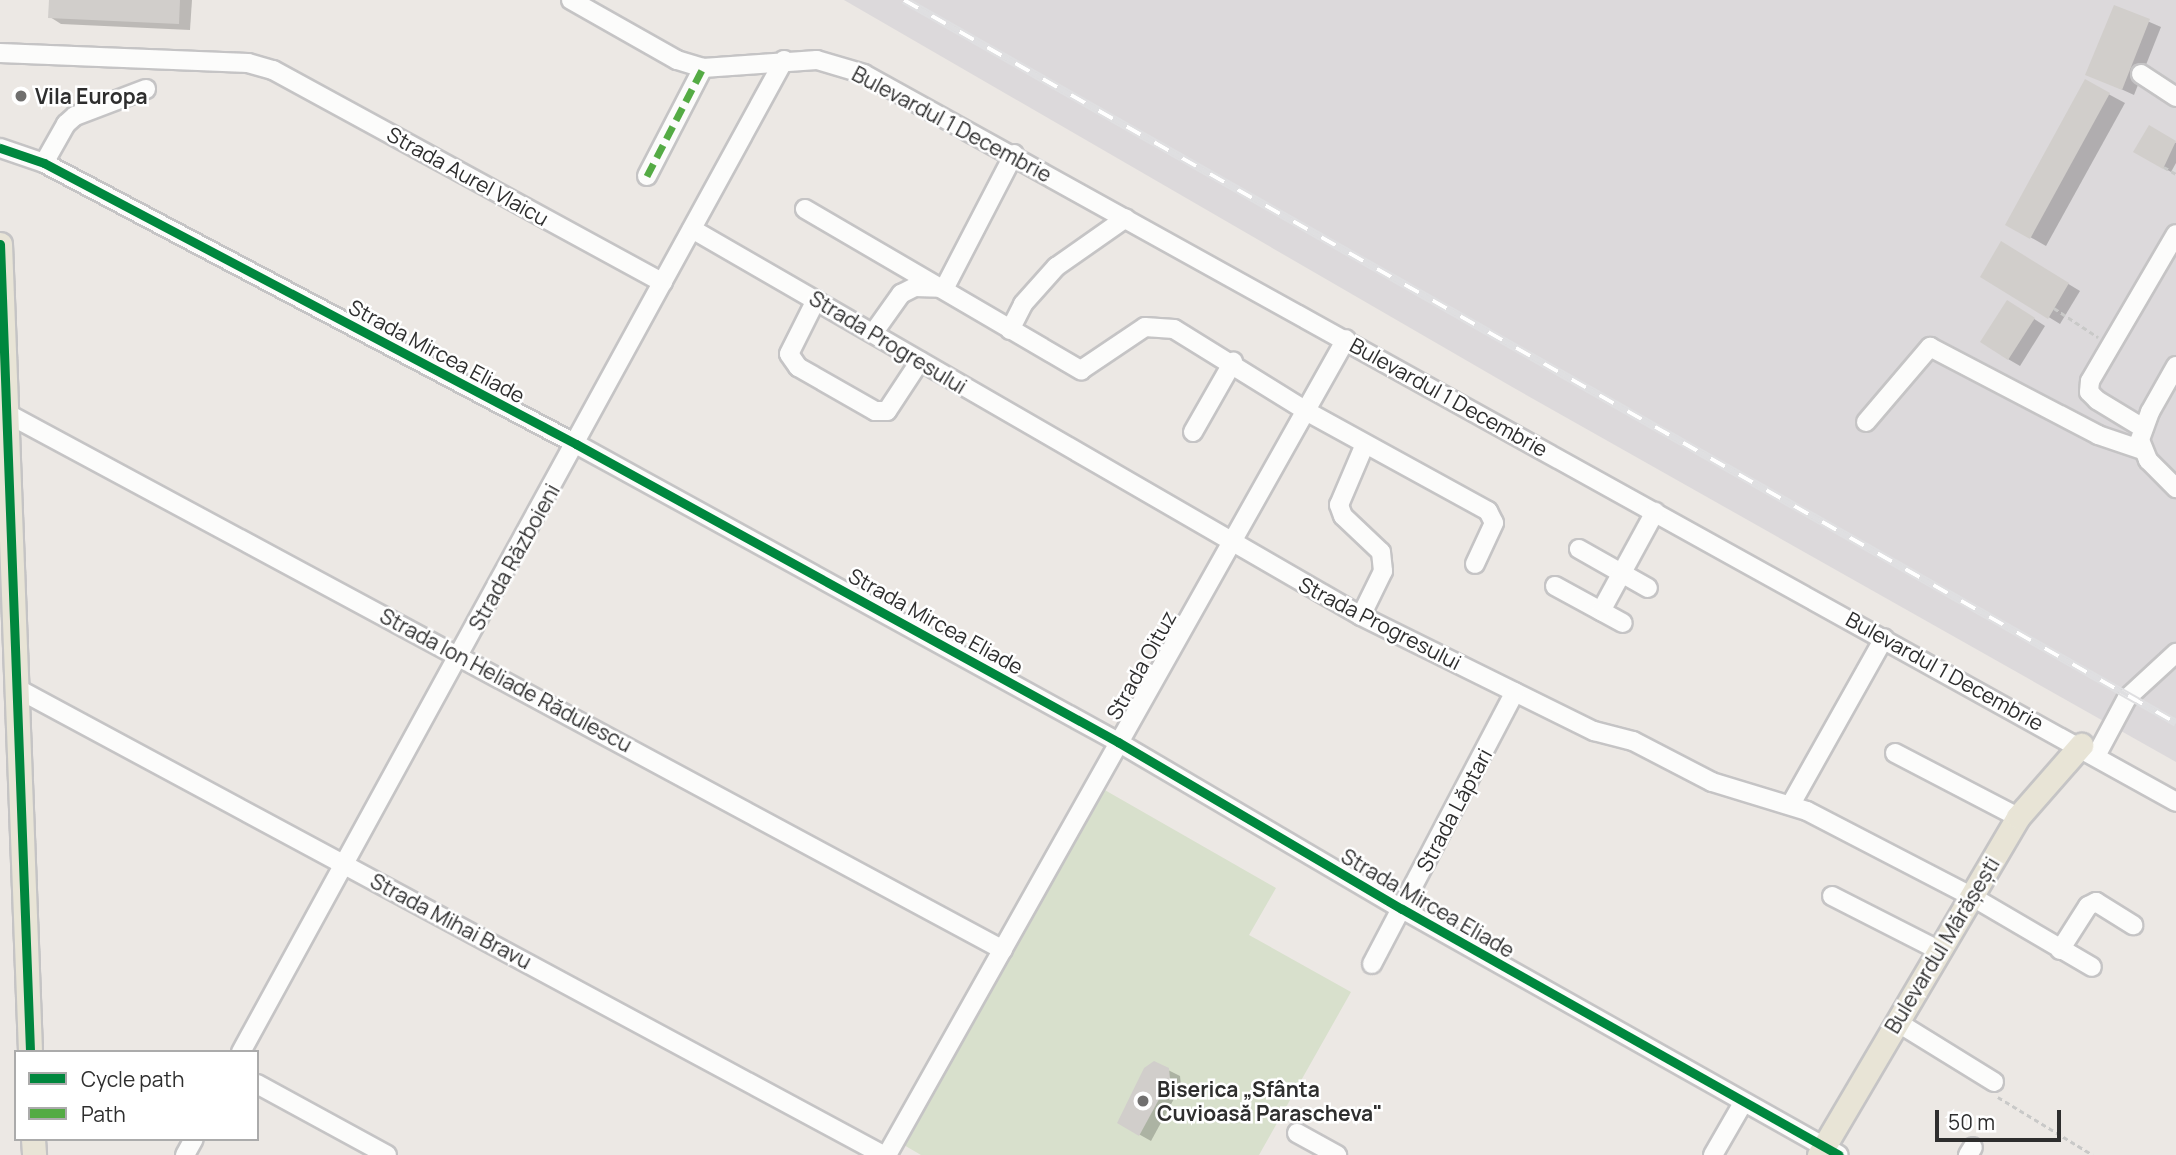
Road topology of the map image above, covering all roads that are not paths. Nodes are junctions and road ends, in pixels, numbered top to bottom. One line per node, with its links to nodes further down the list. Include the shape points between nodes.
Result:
1 (571, 0): 4 (street, Bulevardul 1 Decembrie, via 677,60)
2 (0, 53): 17 (street, Strada Aurel Vlaicu, via 248,63 272,70)
3 (784, 60): 4 (street, Bulevardul 1 Decembrie); 9 (street, Bulevardul 1 Decembrie, via 817,60 864,74); 14 (street, Strada Războieni)
4 (703, 68): 11 (street)
5 (2141, 74): 7 (street)
6 (146, 89): 10 (street, via 75,116)
7 (2176, 97)
8 (0, 148): 10 (street, Strada Mircea Eliade)
9 (1014, 154): 13 (street, Bulevardul 1 Decembrie); 18 (street)
10 (44, 163): 31 (street, Strada Mircea Eliade)
11 (647, 176)
12 (805, 209): 18 (street)
13 (1126, 218): 20 (street, via 1056,267 1023,304); 22 (street, Bulevardul 1 Decembrie)
14 (692, 229): 17 (street, Strada Războieni); 19 (street, Strada Progresului)
15 (2176, 234): 29 (street, via 2109,345 2089,392)
16 (0, 244): 27 (main road)
17 (663, 283): 31 (street, Strada Războieni)
18 (944, 289): 20 (street); 21 (street, via 915,286 901,294)
19 (816, 300): 21 (street, Strada Progresului); 23 (street, via 789,354 798,367 874,411 887,411)
20 (1010, 330): 24 (street, via 1081,369 1145,327 1174,329)
21 (874, 332): 23 (street, Strada Progresului)
22 (1346, 340): 26 (street, Strada Oituz); 35 (street, Bulevardul 1 Decembrie)
23 (920, 361): 36 (street, Strada Progresului)
24 (1233, 362): 26 (street); 30 (street)
25 (2176, 366): 29 (street)
26 (1306, 411): 32 (street); 36 (street, Strada Oituz)
27 (8, 414): 47 (street, Strada Ion Heliade Rădulescu); 48 (main road)
28 (1866, 422): 33 (street, via 1930,347 2098,435)
29 (2143, 428): 33 (street)
30 (1194, 432)
31 (576, 444): 47 (street, Strada Războieni); 50 (street, Strada Mircea Eliade)
32 (1365, 444): 38 (street, via 1488,511 1494,523); 43 (street, via 1339,505 1343,516 1381,552 1383,571)
33 (2142, 450): 34 (street)
34 (2176, 488)
35 (1655, 512): 39 (street); 45 (street, Bulevardul 1 Decembrie)
36 (1230, 544): 43 (street, Strada Progresului); 50 (street, Strada Oituz)
37 (1579, 550): 39 (street)
38 (1475, 564)
39 (1623, 573): 41 (street); 42 (street)
40 (1555, 586): 42 (street)
41 (1648, 587)
42 (1601, 611): 44 (street)
43 (1362, 615): 49 (street, Strada Progresului)
44 (1623, 623)
45 (1884, 638): 51 (street, Bulevardul 1 Decembrie); 54 (street)
46 (2176, 653): 51 (street, via 2127,698)
47 (460, 654): 56 (street, Strada Războieni); 61 (street, Strada Ion Heliade Rădulescu)
48 (12, 676): 56 (street, Strada Mihai Bravu); 67 (main road)
49 (1515, 692): 54 (street, Strada Progresului, via 1594,731 1633,741 1712,782); 59 (street, Strada Lăptari)
50 (1118, 742): 59 (street, Strada Mircea Eliade); 61 (street, Strada Oituz)
51 (2089, 750): 53 (street, Bulevardul 1 Decembrie); 55 (main road, Bulevardul Mărășești)
52 (1895, 754): 55 (street)
53 (2176, 802)
54 (1791, 804): 58 (street, Strada Progresului)
55 (2018, 817): 58 (main road, Bulevardul Mărășești)
56 (345, 863): 68 (street, Strada Războieni); 75 (street, Strada Mihai Bravu)
57 (1832, 896): 62 (street)
58 (1971, 897): 62 (main road, Bulevardul Mărășești); 63 (street, Strada Progresului)
59 (1402, 909): 64 (street, Strada Lăptari); 71 (street, Strada Mircea Eliade)
60 (2133, 925): 63 (street, via 2096,902 2088,906)
61 (1003, 950): 75 (street, Strada Oituz)
62 (1938, 950): 66 (main road, Bulevardul Mărășești)
63 (2060, 950): 65 (street, Strada Progresului)
64 (1372, 964)
65 (2092, 967)
66 (1897, 1022): 69 (street); 73 (main road, Bulevardul Mărășești)
67 (30, 1050)
68 (243, 1050)
69 (1994, 1082)
70 (259, 1085): 74 (street)
71 (1743, 1103): 73 (street, Strada Mircea Eliade); 77 (street)
72 (1297, 1133): 76 (street)
73 (1827, 1152)
74 (387, 1155)
75 (885, 1155)
76 (1336, 1155)
77 (1713, 1155)

